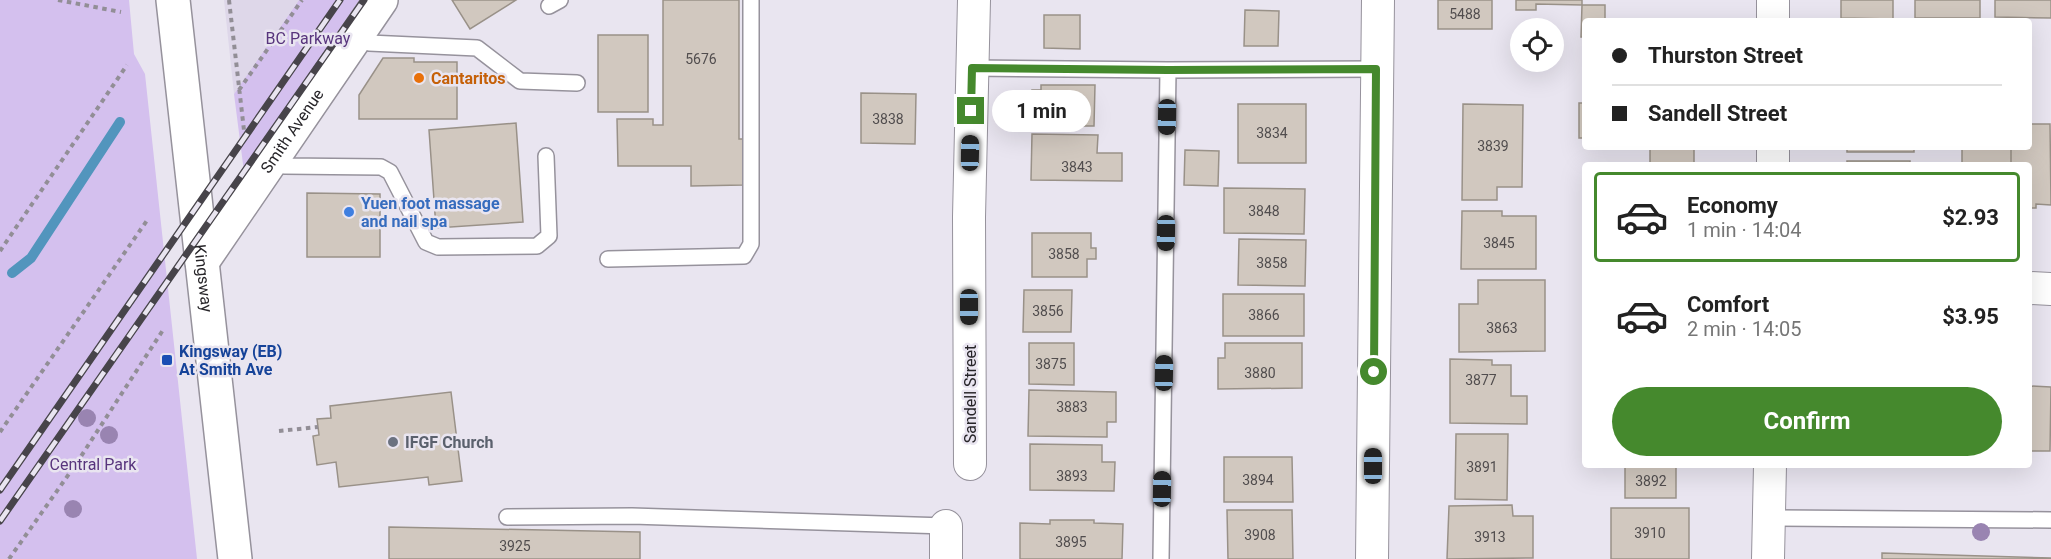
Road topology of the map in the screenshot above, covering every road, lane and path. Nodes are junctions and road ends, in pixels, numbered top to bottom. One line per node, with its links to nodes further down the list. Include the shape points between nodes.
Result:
1 (58, 0): 10 (path)
2 (173, 0): 24 (main road, Kingsway)
3 (229, 0): 18 (path)
4 (302, 0): 18 (path)
5 (381, 0): 12 (main road, Smith Avenue)
6 (751, 0): 23 (lane, via 751,244 744,256)
7 (974, 0): 14 (street, Sandell Street)
8 (1378, 0): 15 (street)
9 (1773, 0): 11 (street)
10 (121, 12)
11 (1773, 18)
12 (358, 34): 17 (lane, via 369,44 477,48 520,81); 19 (main road, Smith Avenue)
13 (127, 65): 22 (path)
14 (972, 68): 16 (lane); 31 (street, Sandell Street)
15 (1376, 69): 16 (lane); 41 (street)
16 (1168, 70): 40 (lane)
17 (577, 83)
18 (239, 91): 19 (path)
19 (260, 152): 20 (lane, via 285,166 381,167 390,172 426,242 438,247 537,246 549,236); 24 (main road, Smith Avenue)
20 (546, 156)
21 (148, 219): 30 (path)
22 (0, 251)
23 (608, 259)
24 (202, 262): 38 (main road, Kingsway)
25 (2032, 288): 26 (street)
26 (2051, 289)
27 (163, 330): 37 (path)
28 (318, 427): 29 (path)
29 (279, 431)
30 (0, 432)
31 (970, 465)
32 (1770, 468): 34 (street)
33 (507, 517): 36 (lane, via 632,516)
34 (1769, 518): 35 (lane); 42 (street)
35 (2051, 520)
36 (946, 526): 39 (street)
37 (9, 559)
38 (235, 559)
39 (946, 559)
40 (1161, 559)
41 (1372, 559)
42 (1768, 559)

